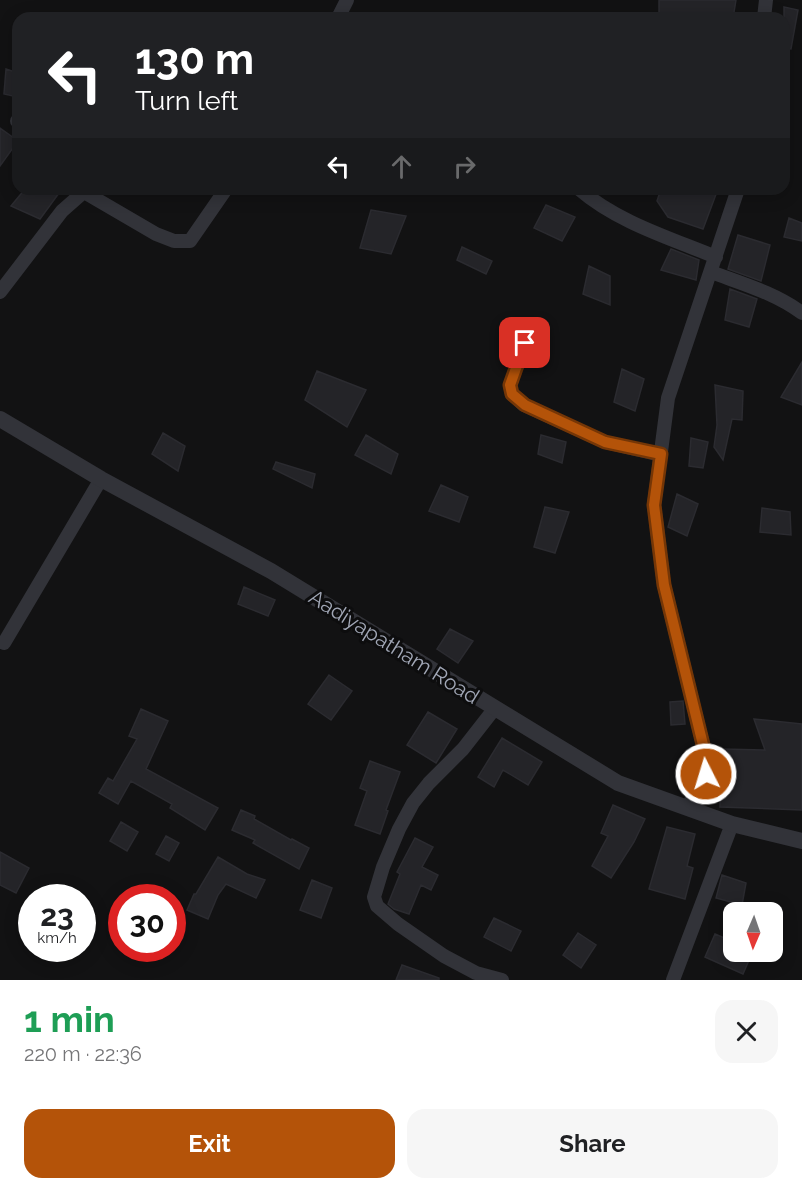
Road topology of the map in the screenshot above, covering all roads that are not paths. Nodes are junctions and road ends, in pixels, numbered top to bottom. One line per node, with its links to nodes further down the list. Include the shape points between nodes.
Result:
1 (80, 195): 8 (street, via 62,211)
2 (94, 195): 3 (street, via 174,241 190,241)
3 (222, 195)
4 (587, 195): 6 (street, via 606,209)
5 (736, 195): 6 (street)
6 (716, 257): 7 (street)
7 (711, 272): 9 (street, via 768,292); 12 (street, via 668,398)
8 (0, 292)
9 (802, 314)
10 (525, 343): 12 (street, via 510,385 512,394 525,405 605,442)
11 (0, 419): 13 (street, Aadiyapatham Road)
12 (661, 454): 16 (street, via 654,505 664,585 706,757 706,774)
13 (101, 479): 14 (street); 15 (street, Aadiyapatham Road, via 271,571)
14 (4, 643)
15 (495, 708): 16 (street, Aadiyapatham Road, via 618,783); 19 (street, via 413,803 383,867 374,897 377,906 398,924 444,956 476,973)
16 (687, 808): 17 (street, Aadiyapatham Road)
17 (732, 824): 18 (street, Aadiyapatham Road); 20 (street)
18 (802, 841)
19 (502, 980)
20 (673, 980)

